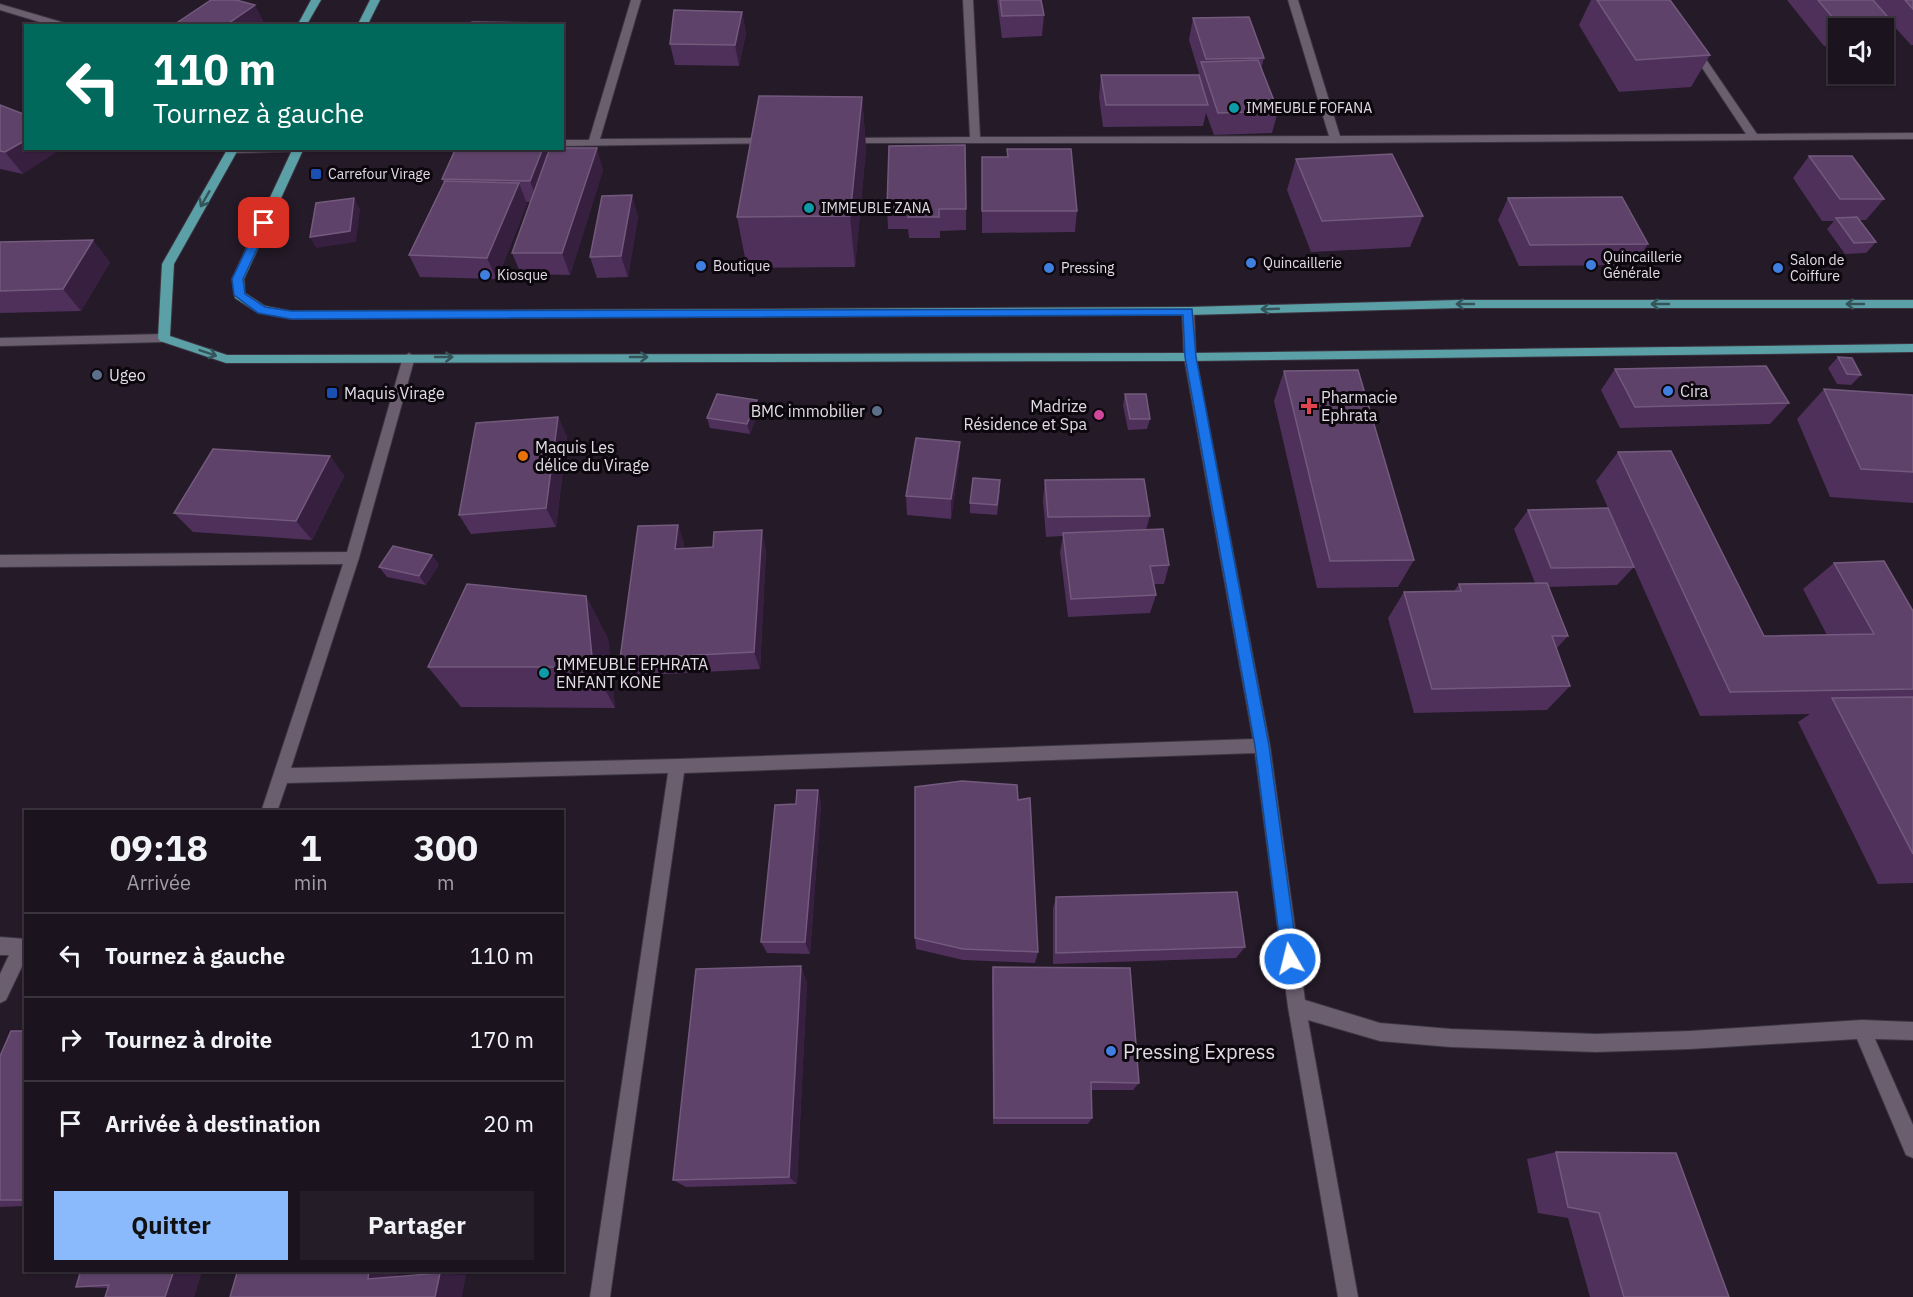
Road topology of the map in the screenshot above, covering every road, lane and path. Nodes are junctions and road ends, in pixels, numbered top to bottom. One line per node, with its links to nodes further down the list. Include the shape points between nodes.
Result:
1 (316, 0): 8 (main road)
2 (375, 0): 9 (main road)
3 (636, 0): 17 (street)
4 (968, 0): 13 (street)
5 (1293, 0): 14 (street)
6 (0, 7): 7 (street)
7 (59, 24)
8 (302, 24)
9 (363, 24)
10 (1688, 39): 12 (street)
11 (1913, 136): 12 (street)
12 (1754, 137): 14 (street)
13 (975, 140): 14 (street); 16 (street)
14 (1336, 140)
15 (785, 141): 17 (street)
16 (832, 141)
17 (594, 142): 18 (street)
18 (564, 143)
19 (233, 150): 23 (main road, one-way to 23, via 168,264)
20 (298, 150): 22 (main road, via 238,279 239,295 262,310 291,315)
21 (1913, 304): 22 (main road, one-way to 22, via 1459,304)
22 (1188, 311): 27 (street)
23 (164, 338): 24 (street); 26 (main road, one-way to 26, via 225,359)
24 (0, 342)
25 (1913, 348): 27 (main road)
26 (409, 357): 27 (main road, one-way to 27); 28 (street)
27 (1190, 357): 30 (street)
28 (352, 558): 29 (street); 32 (street)
29 (0, 561)
30 (1262, 746): 31 (street); 37 (street)
31 (677, 766): 32 (street); 41 (street)
32 (280, 776): 33 (street)
33 (270, 810)
34 (0, 946): 35 (street)
35 (24, 946): 36 (street)
36 (0, 994)
37 (1297, 1007): 38 (street, via 1380,1032 1451,1038 1596,1043); 42 (street)
38 (1862, 1029): 39 (street); 40 (street)
39 (1913, 1031)
40 (1913, 1148)
41 (600, 1297)
42 (1348, 1297)

